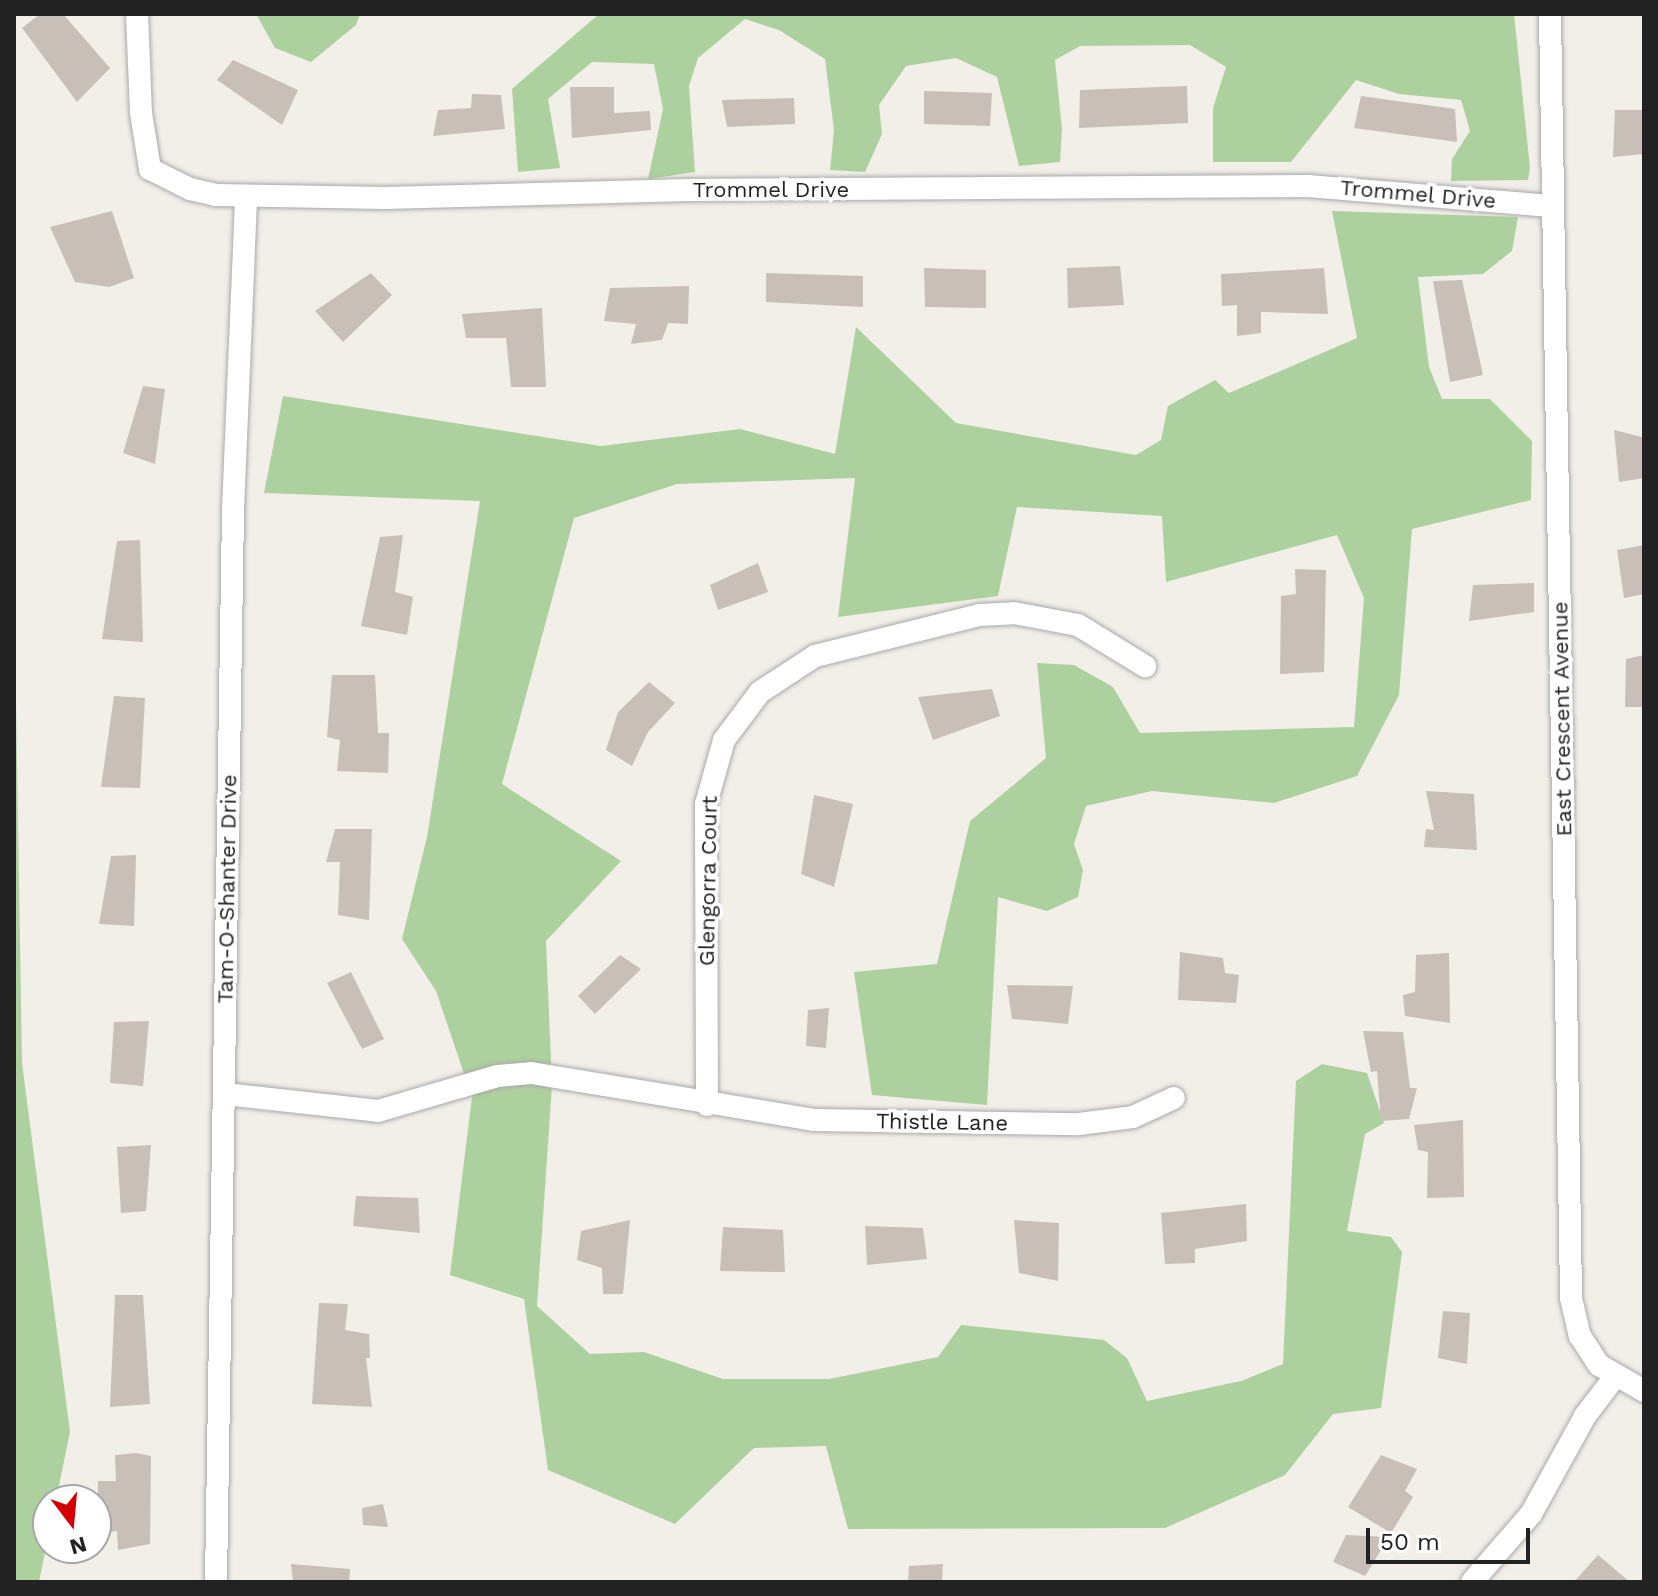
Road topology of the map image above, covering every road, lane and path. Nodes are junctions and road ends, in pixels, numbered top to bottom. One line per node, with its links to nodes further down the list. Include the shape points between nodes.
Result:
1 (137, 14): 3 (street, Trommel Drive, via 141,113 150,169 190,189)
2 (1550, 14): 4 (street, East Crescent Avenue)
3 (246, 197): 4 (street, Trommel Drive, via 1308,186); 6 (street, Tam-O-Shanter Drive, via 233,510)
4 (1551, 206): 9 (street, East Crescent Avenue, via 1567,1238 1576,1323 1587,1349)
5 (1145, 666): 8 (street, Glengorra Court, via 1078,625 1014,613 979,615 815,656 760,692 724,740 706,804)
6 (225, 1094): 8 (street, via 378,1111 498,1076 549,1074); 11 (street, Tam-O-Shanter Drive)
7 (1174, 1098): 8 (street, Thistle Lane, via 1133,1117 1079,1124 815,1120)
8 (707, 1105)
9 (1614, 1378): 10 (street, East Crescent Avenue); 12 (street, via 1585,1416 1531,1514)
10 (1644, 1391)
11 (216, 1582)
12 (1472, 1582)

